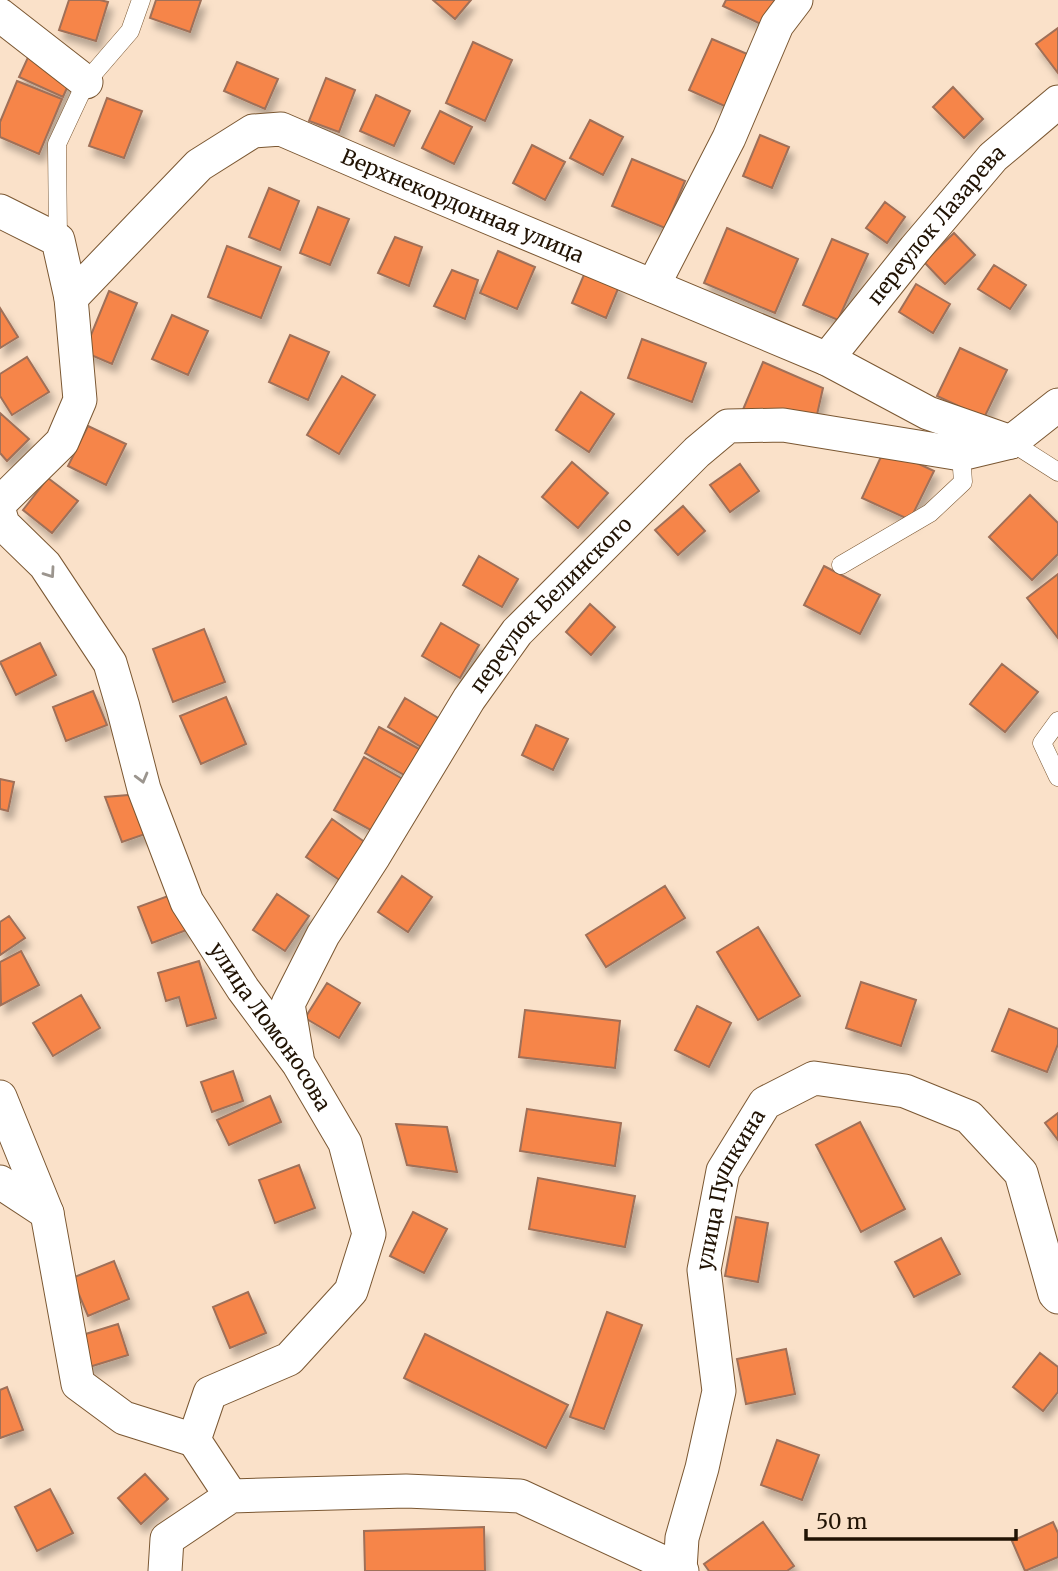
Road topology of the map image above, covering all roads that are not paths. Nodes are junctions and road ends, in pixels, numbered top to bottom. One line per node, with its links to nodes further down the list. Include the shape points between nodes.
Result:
1 (141, 0): 4 (lane, via 130,32)
2 (796, 0): 8 (street, via 777,25 729,138)
3 (0, 15): 4 (street)
4 (86, 82): 7 (lane, via 57,144)
5 (1058, 102): 10 (street, переулок Лазарева, via 993,157)
6 (0, 211): 7 (street)
7 (58, 240): 9 (street)
8 (653, 286): 9 (street, Верхнекордонная улица, via 281,129 253,131 199,165); 10 (street, Верхнекордонная улица)
9 (71, 298): 15 (street, улица Ломоносова, via 80,400 62,442)
10 (827, 359): 12 (street, Верхнекордонная улица, via 928,413)
11 (1058, 405): 12 (street)
12 (1011, 442): 13 (street, переулок Белинского); 14 (lane)
13 (961, 454): 16 (lane, via 963,482 930,513); 19 (street, переулок Белинского, via 783,425 728,426 697,452 517,632 469,699 323,935 288,1004)
14 (1058, 472)
15 (1, 517): 19 (street, улица Ломоносова, one-way to 19, via 45,565 110,663 144,789 187,902)
16 (841, 565)
17 (1058, 721): 18 (lane, via 1042,743)
18 (1058, 777)
19 (298, 1063): 24 (street, улица Ломоносова, via 345,1143 369,1234 351,1291 289,1359 210,1393)
20 (0, 1097): 22 (street)
21 (0, 1182): 22 (street)
22 (47, 1213): 24 (street, via 78,1384 124,1418)
23 (1058, 1297): 26 (street, улица Пушкина, via 1021,1172 969,1117 905,1091 814,1078 765,1102 723,1171 704,1270 719,1391 682,1538)
24 (194, 1440): 25 (street)
25 (231, 1496): 26 (street, via 406,1491 520,1496); 27 (street, via 167,1539)
26 (681, 1570)
27 (165, 1571)

